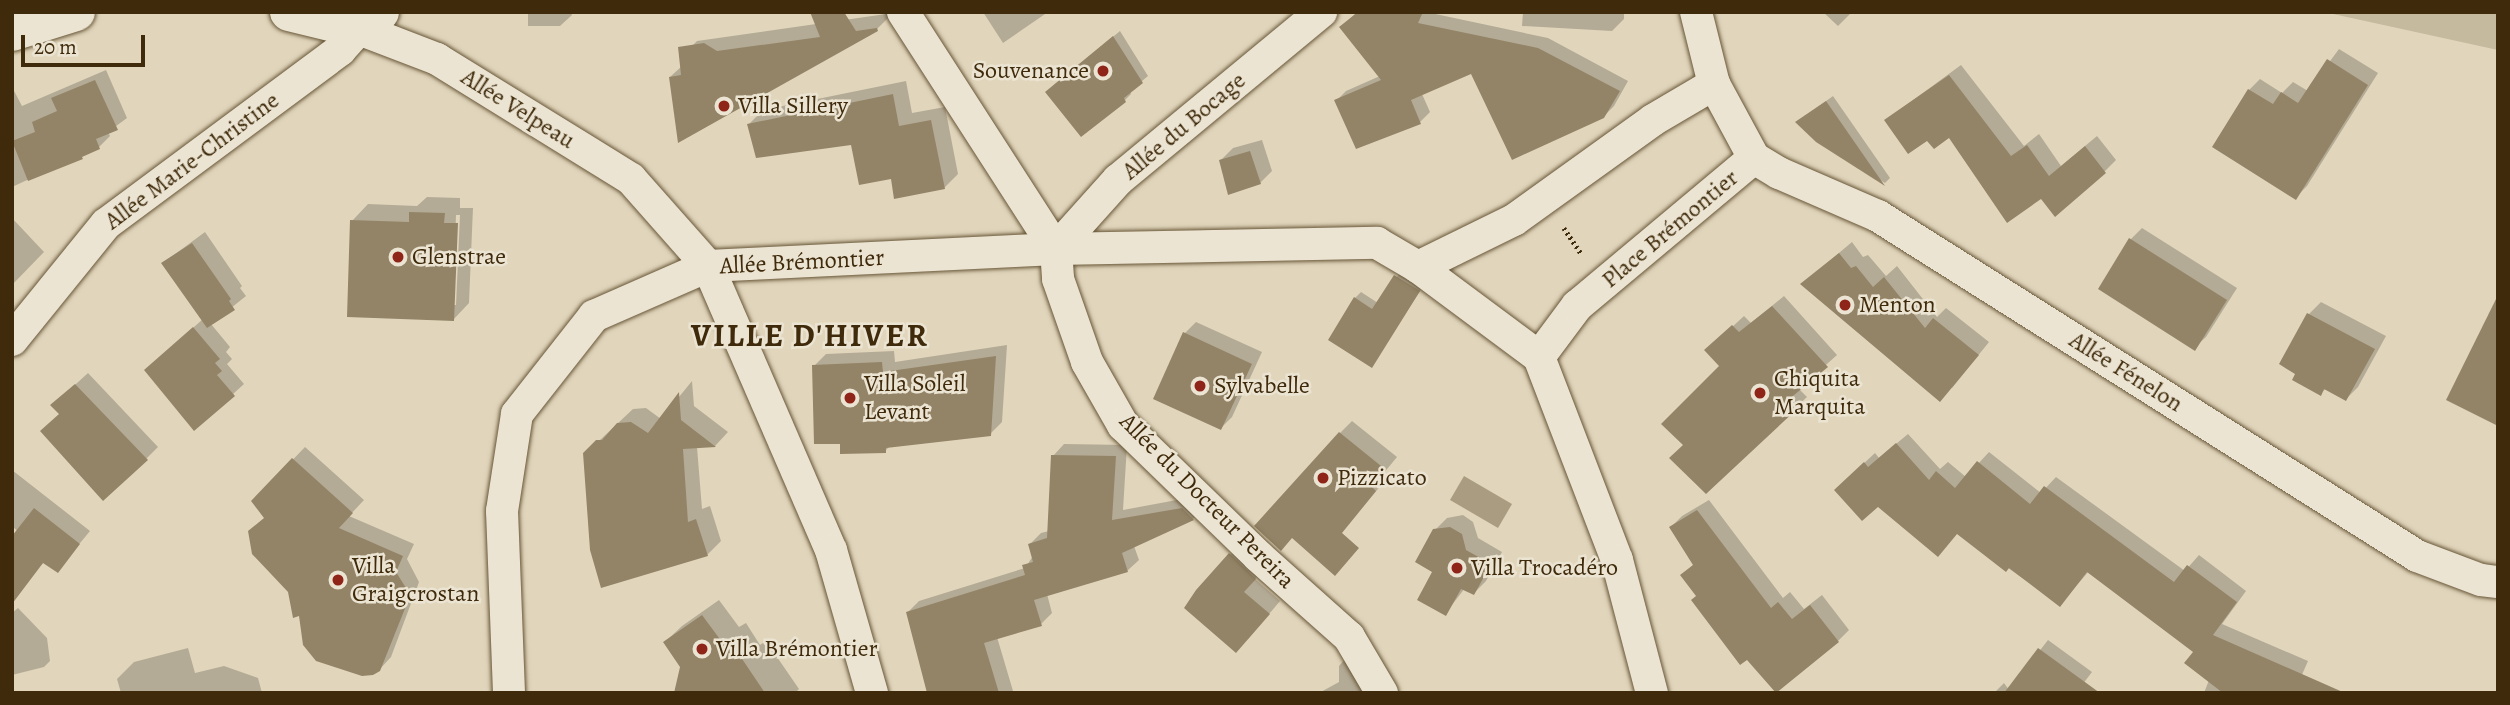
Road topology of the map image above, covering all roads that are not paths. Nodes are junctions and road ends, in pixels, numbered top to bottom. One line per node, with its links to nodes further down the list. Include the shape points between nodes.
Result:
1 (76, 12): 7 (street)
2 (289, 12): 6 (street, Allée Velpeau)
3 (903, 12): 10 (street)
4 (1321, 12): 10 (street, Allée du Bocage, via 1118,180)
5 (1696, 12): 8 (street, Place Brémontier)
6 (369, 21): 11 (street, Allée Velpeau, via 631,179); 13 (street, Allée Marie-Christine, via 340,50 106,224)
7 (12, 32)
8 (1714, 83): 9 (street, Place Brémontier); 12 (street, via 1653,120 1514,220)
9 (1755, 158): 14 (street, Place Brémontier, via 1577,306); 15 (street, Allée Fénelon, via 1878,216 2417,556)
10 (1056, 249): 11 (street, Allée Brémontier); 12 (street, Allée Brémontier, via 1377,243); 18 (street, Allée du Docteur Pereira, via 1058,279 1087,362 1123,425 1349,638)
11 (708, 267): 16 (street, Allée Brémontier, via 594,316 517,414 502,510); 17 (street, Allée Velpeau, via 831,550)
12 (1418, 267): 14 (street)
13 (12, 340)
14 (1539, 357): 19 (street, via 1617,560)
15 (2498, 582)
16 (509, 693)
17 (872, 693)
18 (1382, 693)
19 (1653, 693)

